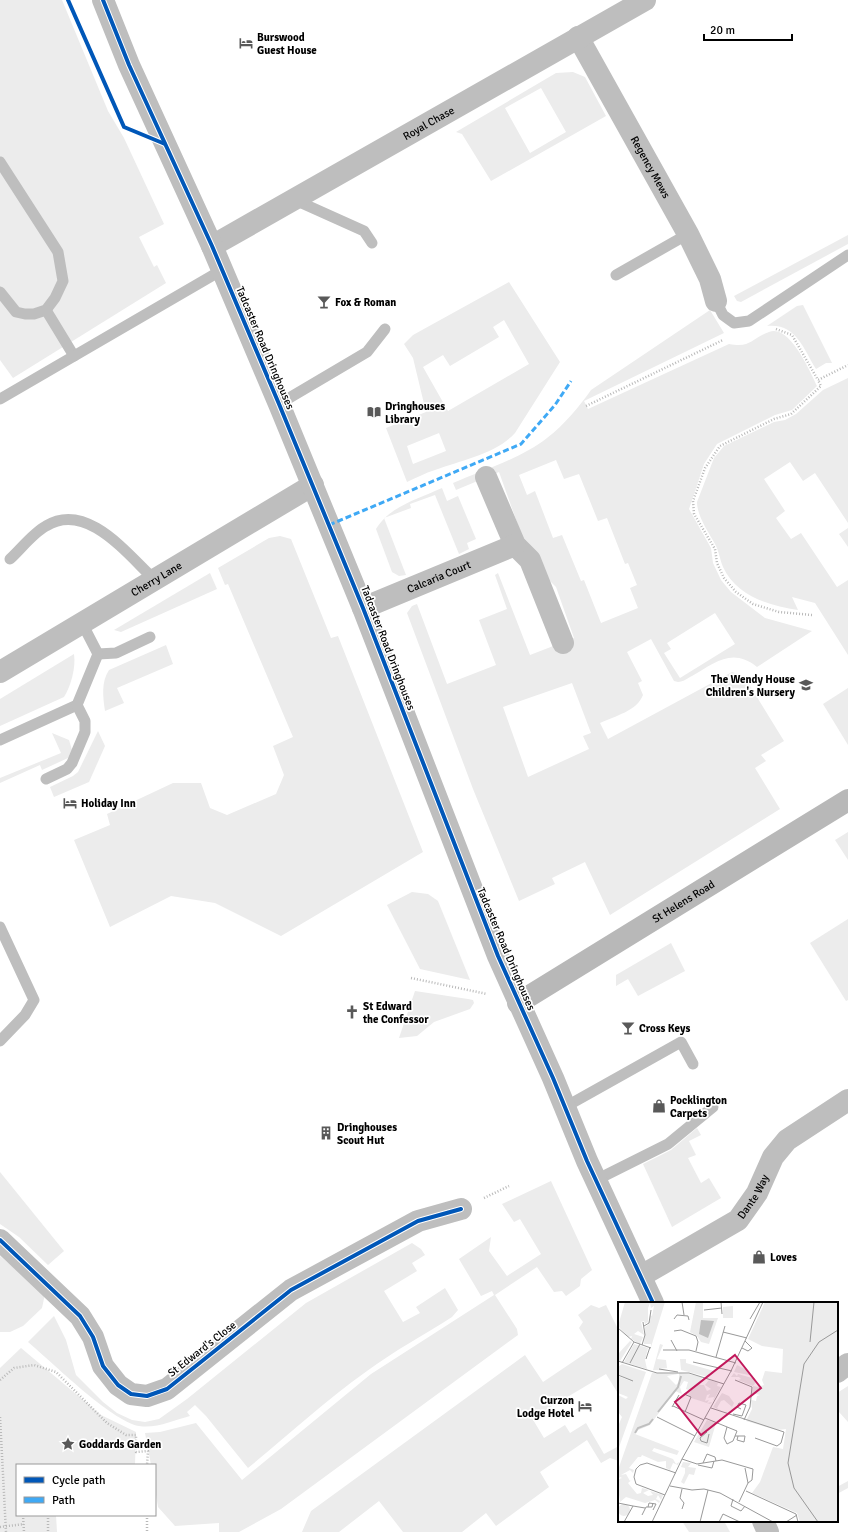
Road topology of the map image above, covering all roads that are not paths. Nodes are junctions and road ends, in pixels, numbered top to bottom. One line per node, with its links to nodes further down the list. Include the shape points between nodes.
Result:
1 (103, 0): 8 (street, Tadcaster Road Dringhouses, via 129,65)
2 (645, 0): 3 (street, Royal Chase)
3 (578, 36): 5 (street, Royal Chase); 6 (street, Regency Mews)
4 (0, 162): 14 (lane, via 58,252 63,281)
5 (295, 200): 7 (lane, via 364,231); 8 (street, Royal Chase)
6 (688, 234): 11 (lane); 13 (street, Regency Mews, via 710,279)
7 (372, 243)
8 (212, 246): 10 (street, Tadcaster Road Dringhouses)
9 (848, 255): 13 (lane, via 749,321 734,323 723,315)
10 (222, 270): 16 (lane); 18 (street, Tadcaster Road Dringhouses)
11 (616, 275)
12 (0, 292): 14 (lane, via 16,312 34,314)
13 (716, 301)
14 (46, 310): 16 (lane)
15 (385, 329): 18 (lane, via 368,352)
16 (74, 356): 17 (lane)
17 (0, 399)
18 (279, 404): 20 (street, Tadcaster Road Dringhouses)
19 (486, 477): 21 (street)
20 (313, 485): 23 (street, Cherry Lane); 24 (street, Tadcaster Road Dringhouses)
21 (515, 545): 24 (street, Calcaria Court); 27 (street, via 530,560)
22 (10, 559): 23 (lane, via 46,526 65,518 83,520 108,535)
23 (154, 580): 25 (street, Cherry Lane)
24 (363, 608): 35 (street, Tadcaster Road Dringhouses)
25 (82, 623): 28 (lane); 29 (street, Cherry Lane)
26 (150, 637): 28 (lane, via 116,653)
27 (563, 643)
28 (98, 654): 30 (lane)
29 (0, 672)
30 (77, 705): 31 (lane); 32 (lane, via 85,721 85,732 72,763 67,769)
31 (0, 740)
32 (46, 779)
33 (848, 800): 35 (street, St Helens Road)
34 (0, 927): 36 (lane, via 34,1000 25,1015)
35 (517, 999): 39 (street, Tadcaster Road Dringhouses, via 554,1078)
36 (0, 1042)
37 (693, 1064): 39 (lane, via 681,1042)
38 (848, 1100): 44 (street, Dante Way, via 787,1140 773,1157 757,1193 738,1220)
39 (564, 1107): 41 (street, Tadcaster Road Dringhouses)
40 (713, 1107): 41 (lane, via 668,1144)
41 (596, 1180): 44 (street, Tadcaster Road Dringhouses)
42 (461, 1209): 43 (street, St Edward's Close, via 418,1221 292,1290 167,1389 147,1396 131,1394 118,1385 103,1366 93,1337 80,1316)
43 (0, 1240)
44 (641, 1276): 45 (street, Tadcaster Road Dringhouses)
45 (653, 1302)
46 (848, 1364): 47 (street)
47 (838, 1371)
48 (763, 1522): 49 (street)
49 (768, 1532)

